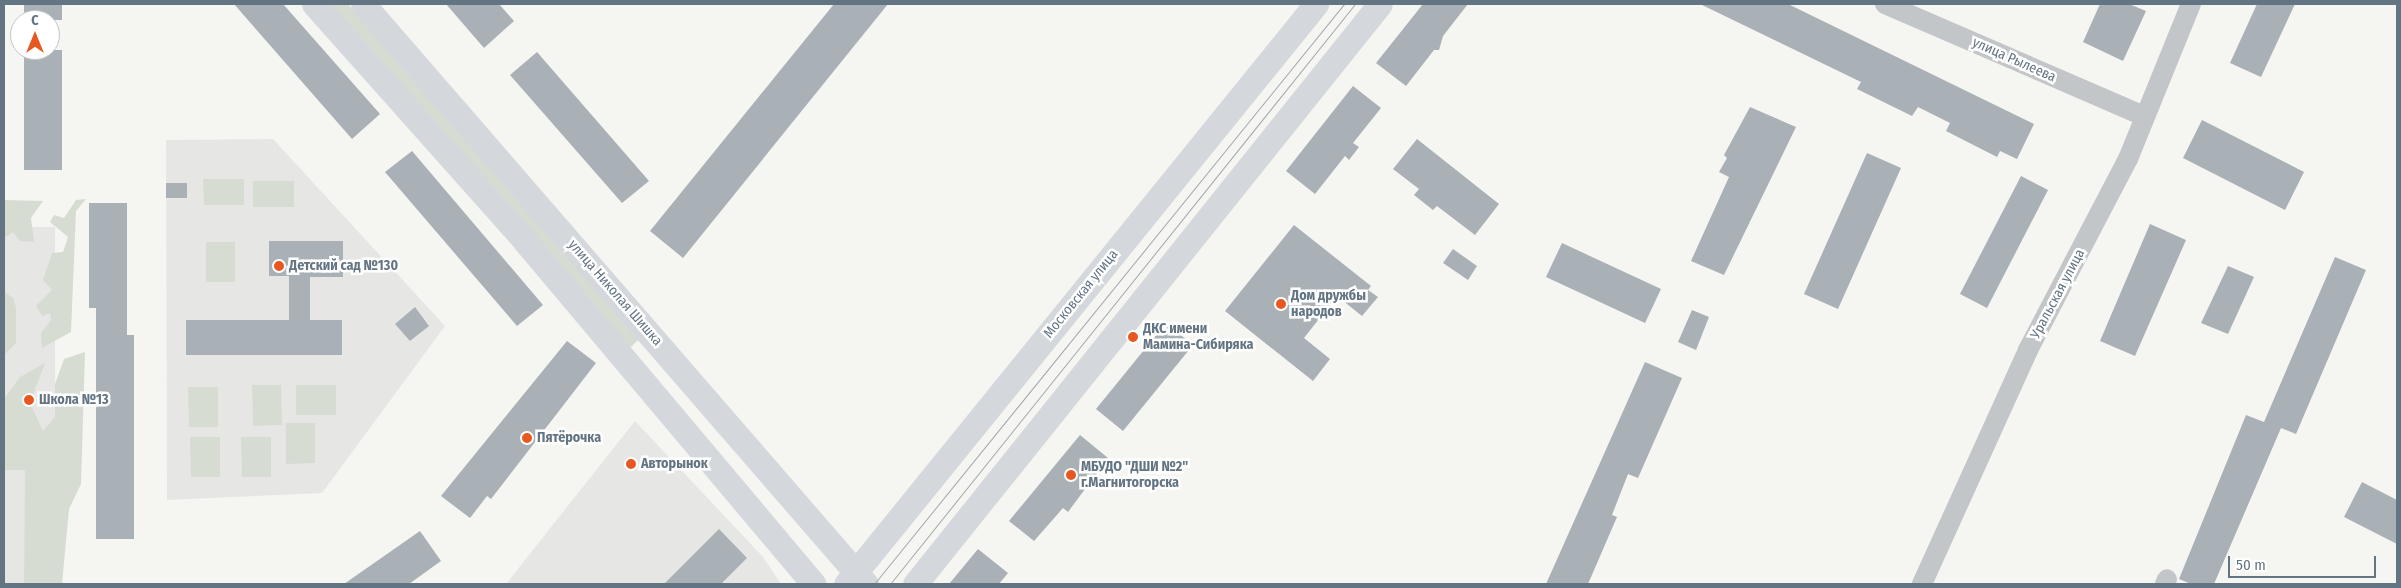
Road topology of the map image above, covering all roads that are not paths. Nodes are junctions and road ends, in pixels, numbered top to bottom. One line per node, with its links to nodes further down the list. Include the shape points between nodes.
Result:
1 (314, 4): 9 (main road, via 513,227)
2 (363, 4): 8 (main road, улица Николая Шишка)
3 (1316, 4): 8 (main road, Московская улица)
4 (1380, 4): 10 (main road)
5 (1885, 4): 7 (street, улица Рылеева)
6 (2191, 4): 7 (street, Уральская улица)
7 (2144, 116): 11 (street, Уральская улица, via 2128,159 2028,350)
8 (856, 580)
9 (814, 584)
10 (914, 584)
11 (1922, 584)

